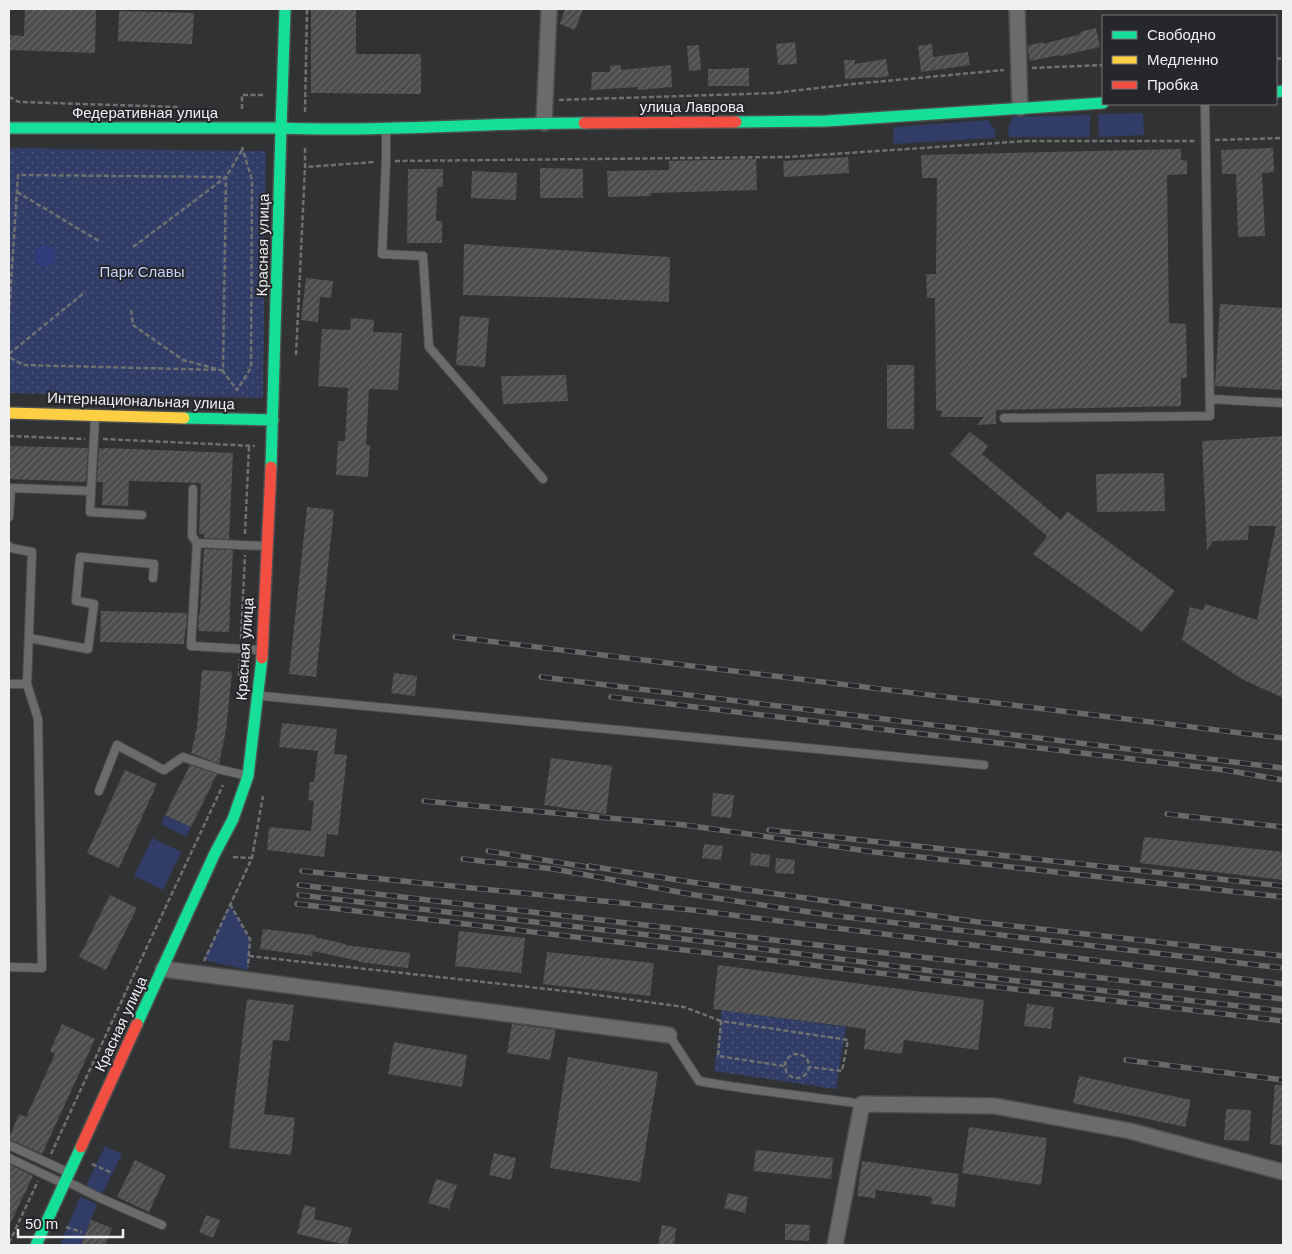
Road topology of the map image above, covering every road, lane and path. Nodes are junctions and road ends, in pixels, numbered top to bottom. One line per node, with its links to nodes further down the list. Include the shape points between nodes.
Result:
1 (285, 9): 7 (main road, Красная улица)
2 (307, 9): 19 (path)
3 (549, 9): 9 (street)
4 (1017, 9): 6 (street)
5 (1102, 64): 6 (path)
6 (1019, 69): 9 (path, via 774,93); 13 (street)
7 (281, 96): 16 (path, via 242,95); 17 (main road, Красная улица)
8 (9, 97): 12 (path, via 19,102)
9 (545, 101): 14 (street)
10 (1102, 103): 13 (main road, улица Лаврова)
11 (1206, 105): 21 (lane)
12 (184, 107)
13 (1020, 108): 14 (main road, улица Лаврова, via 826,121)
14 (544, 123): 18 (main road, улица Лаврова)
15 (9, 128): 16 (main road, Федеративная улица)
16 (241, 128): 17 (main road, Федеративная улица); 22 (path)
17 (280, 128): 19 (main road, улица Лаврова); 38 (main road, Красная улица)
18 (386, 128): 19 (main road, улица Лаврова); 23 (lane)
19 (305, 129): 23 (path, via 305,167)
20 (1283, 138): 21 (path)
21 (1206, 141): 23 (path, via 1027,141 788,157); 33 (lane)
22 (242, 150): 24 (path); 32 (path, via 252,180 251,368 237,390)
23 (386, 161): 43 (lane, via 382,254 423,256 429,347)
24 (226, 177): 25 (path, via 18,175); 27 (path); 32 (path)
25 (17, 192): 26 (path); 30 (path)
26 (99, 241)
27 (132, 247)
28 (85, 292): 31 (path)
29 (131, 310): 32 (path, via 133,325 183,360)
30 (9, 314)
31 (9, 355): 32 (path, via 23,365)
32 (223, 370)
33 (1210, 399): 34 (lane); 37 (lane, via 1210,416)
34 (1283, 403)
35 (9, 413): 36 (main road, Интернациональная улица)
36 (96, 415): 38 (main road, Интернациональная улица); 40 (lane)
37 (1004, 418)
38 (273, 420): 42 (main road, Красная улица)
39 (9, 436): 40 (path)
40 (94, 439): 41 (path); 45 (lane)
41 (249, 446): 42 (path); 49 (path)
42 (272, 447): 51 (main road, Красная улица)
43 (543, 478)
44 (194, 489): 48 (lane, via 192,536)
45 (91, 491): 46 (lane, via 90,512); 47 (lane, via 11,488)
46 (142, 515)
47 (9, 517)
48 (197, 543): 49 (lane); 54 (lane, via 191,646)
49 (245, 545): 51 (lane); 54 (path)
50 (9, 546): 53 (lane, via 32,552)
51 (267, 546): 55 (main road, Красная улица)
52 (153, 578): 53 (lane, via 154,564 80,557 76,601 94,604 88,649)
53 (29, 638): 57 (lane)
54 (240, 648): 55 (lane); 58 (path)
55 (261, 650): 59 (main road, Красная улица)
56 (9, 684): 57 (lane)
57 (27, 684): 66 (lane, via 38,719 42,968)
58 (238, 684)
59 (258, 696): 60 (lane); 62 (main road, Красная улица)
60 (984, 765)
61 (229, 772): 62 (lane); 63 (lane, via 183,757 164,770 117,745); 76 (path)
62 (248, 776): 67 (main road, Красная улица, via 233,818)
63 (99, 791)
64 (230, 904): 65 (path, via 250,939)
65 (249, 956): 68 (path); 69 (path, via 583,993 684,1007)
66 (9, 968)
67 (163, 970): 68 (street); 81 (main road, Красная улица)
68 (247, 980): 70 (street)
69 (721, 1021): 71 (path, via 718,1056); 72 (path, via 848,1040 842,1071)
70 (669, 1035): 73 (lane, via 698,1081)
71 (784, 1066): 72 (path, via 786,1073 797,1078 803,1077); 72 (path, via 791,1055 798,1054 804,1056)
72 (809, 1067)
73 (862, 1104): 78 (street, via 995,1106 1130,1131); 87 (street)
74 (9, 1145): 76 (lane)
75 (9, 1158): 79 (lane)
76 (47, 1162): 81 (lane)
77 (89, 1162): 80 (path)
78 (1283, 1172)
79 (42, 1173): 81 (lane); 85 (path)
80 (112, 1173)
81 (66, 1179): 83 (lane); 86 (main road, Красная улица)
82 (60, 1224): 84 (path)
83 (162, 1225)
84 (82, 1232)
85 (9, 1243)
86 (36, 1245)
87 (835, 1245)

